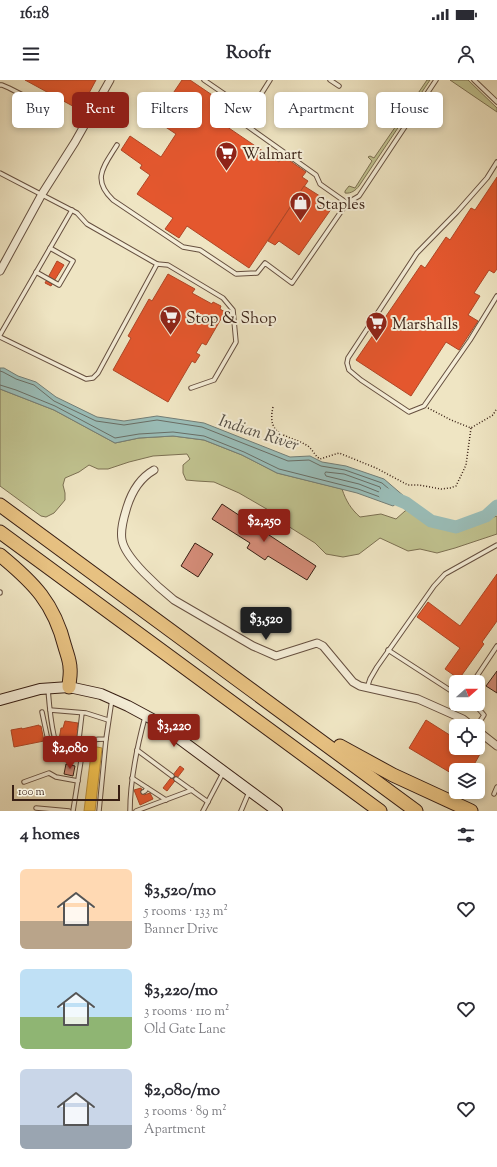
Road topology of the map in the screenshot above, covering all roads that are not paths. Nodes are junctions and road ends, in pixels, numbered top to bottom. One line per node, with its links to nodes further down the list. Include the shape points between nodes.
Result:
1 (110, 80): 17 (street)
2 (204, 80): 10 (lane)
3 (270, 80): 11 (lane)
4 (330, 80): 8 (lane)
5 (436, 80): 18 (lane, via 359,196)
6 (474, 80): 12 (lane)
7 (0, 85): 9 (lane)
8 (339, 86)
9 (17, 92)
10 (222, 92)
11 (262, 92)
12 (497, 102)
13 (250, 128): 18 (lane, via 316,175 320,184)
14 (118, 146): 18 (lane, via 100,176 108,195 183,247 200,250 236,274 257,273 265,263 292,284)
15 (497, 162): 24 (lane, via 487,178 417,253 348,358 349,370 409,412 424,406)
16 (0, 173): 17 (lane)
17 (42, 194): 19 (lane); 22 (street)
18 (347, 203)
19 (72, 210): 20 (lane); 21 (lane, via 87,224)
20 (50, 248): 23 (lane); 23 (lane, via 72,261 59,285)
21 (158, 264): 25 (lane, via 93,378 86,378); 26 (lane, via 168,265 223,298 233,310 236,342 214,380)
22 (0, 271)
23 (36, 272): 25 (lane)
24 (497, 296)
25 (0, 336)
26 (191, 388)
27 (154, 470): 38 (street, via 139,481 124,519 122,542 132,561 177,603 253,646 276,656 317,643 323,646 353,682)
28 (0, 505): 34 (highway)
29 (0, 532): 82 (highway)
30 (497, 545): 33 (lane, via 445,574)
31 (0, 555): 36 (highway, via 34,586 52,610 62,635 70,667)
32 (497, 646): 35 (lane)
33 (388, 650): 38 (lane); 39 (lane)
34 (223, 669): 83 (highway); 84 (highway, via 348,751 393,776)
35 (478, 675)
36 (69, 687): 37 (main road); 41 (main road)
37 (48, 688): 40 (main road); 42 (lane)
38 (366, 688): 47 (street, via 418,699)
39 (449, 689)
40 (1, 697)
41 (112, 699): 46 (main road); 49 (lane)
42 (50, 710): 45 (lane); 55 (lane, via 58,749 64,754)
43 (481, 711): 48 (lane, via 484,715)
44 (42, 712): 53 (lane)
45 (82, 713): 49 (lane); 55 (lane)
46 (145, 716): 54 (lane); 57 (main road)
47 (463, 719)
48 (481, 719)
49 (108, 720): 51 (lane)
50 (485, 737): 52 (street)
51 (106, 739): 56 (lane, via 86,743); 76 (lane)
52 (497, 746)
53 (50, 750)
54 (137, 750): 58 (lane); 59 (lane)
55 (77, 756): 56 (lane)
56 (82, 756): 61 (lane)
57 (224, 772): 65 (main road); 71 (lane)
58 (172, 776)
59 (132, 778): 68 (lane); 69 (lane, via 145,791)
60 (176, 779): 64 (lane)
61 (78, 781): 62 (lane, via 49,773); 75 (lane)
62 (24, 782)
63 (497, 787): 66 (lane)
64 (192, 790): 69 (lane); 71 (lane)
65 (250, 791): 80 (lane); 81 (main road)
66 (494, 794)
67 (136, 795): 68 (lane)
68 (130, 798): 77 (lane)
69 (166, 800): 72 (lane)
70 (149, 801): 72 (lane)
71 (208, 802): 79 (lane)
72 (150, 806): 78 (lane)
73 (36, 808): 74 (lane)
74 (69, 811)
75 (73, 811)
76 (99, 811)
77 (130, 811)
78 (136, 811)
79 (203, 811)
80 (241, 811)
81 (276, 811)
82 (380, 811)
83 (416, 811)
84 (471, 811)

